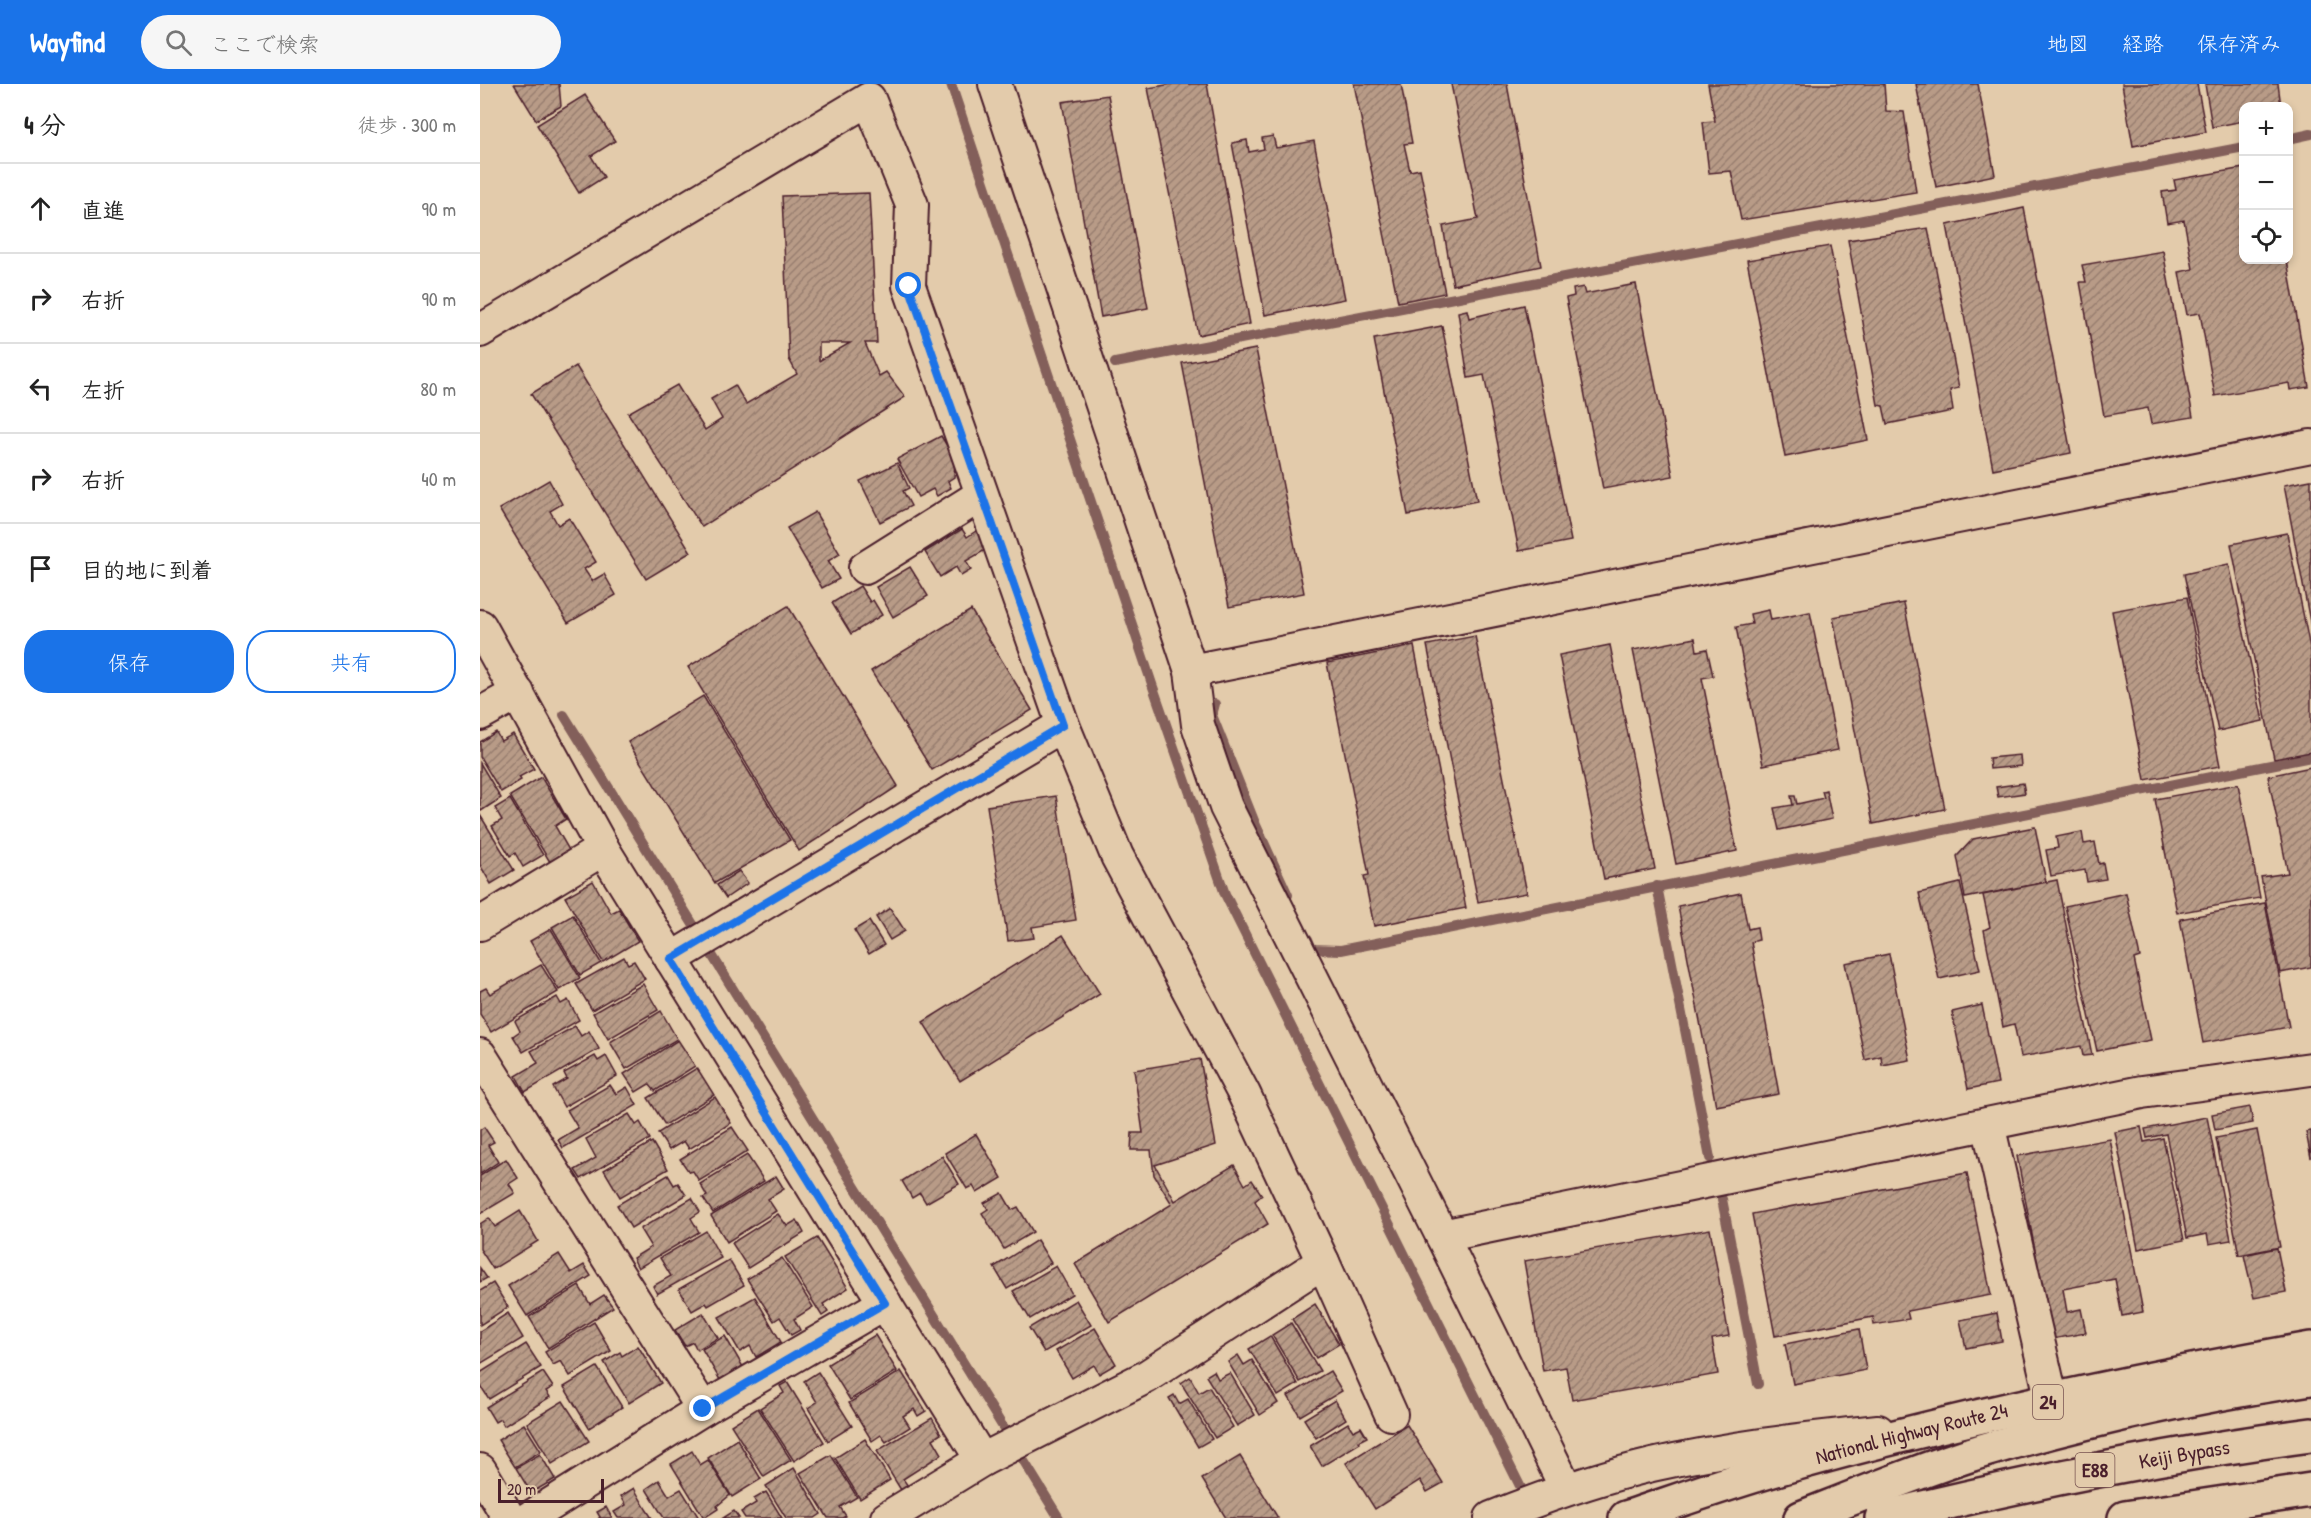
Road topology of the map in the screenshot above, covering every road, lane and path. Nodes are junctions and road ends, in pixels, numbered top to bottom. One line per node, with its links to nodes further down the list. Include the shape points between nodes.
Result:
1 (995, 84): 7 (street)
2 (480, 331): 4 (street, via 869,99 912,205 909,286)
3 (2311, 446): 7 (street)
4 (981, 495): 5 (street); 10 (street)
5 (865, 568)
6 (480, 626): 8 (street)
7 (1191, 671): 17 (street, via 1197,725 1226,807)
8 (518, 693): 9 (street); 11 (street)
9 (480, 714)
10 (1063, 725): 13 (street); 18 (street, via 1116,856 1244,1094)
11 (603, 849): 12 (street); 13 (street)
12 (480, 924)
13 (676, 956): 19 (street)
14 (480, 1055): 23 (street)
15 (2311, 1069): 16 (street, via 2142,1092)
16 (1988, 1124): 17 (street); 22 (street)
17 (1442, 1236): 29 (street)
18 (1323, 1262): 24 (street); 27 (street, via 1146,1377)
19 (885, 1303): 23 (street); 27 (street)
20 (2311, 1349): 22 (highway, National Highway Route 24 / 24, via 2191,1370)
21 (2311, 1378): 36 (highway, via 2166,1404 1984,1450)
22 (2052, 1401): 25 (highway, National Highway Route 24 / 24)
23 (703, 1409): 33 (street)
24 (1391, 1414)
25 (1942, 1425): 29 (street, via 1800,1439 1652,1465); 35 (highway, National Highway Route 24 / 24, via 1787,1466)
26 (2311, 1435): 37 (highway, Keiji Bypass / E88, via 2107,1467)
27 (985, 1459): 34 (street)
28 (480, 1470): 32 (street)
29 (1557, 1488): 31 (street)
30 (2311, 1490): 38 (highway)
31 (1498, 1515)
32 (509, 1518)
33 (530, 1518)
34 (887, 1518)
35 (1626, 1518)
36 (1801, 1518)
37 (1882, 1518)
38 (2125, 1518)

